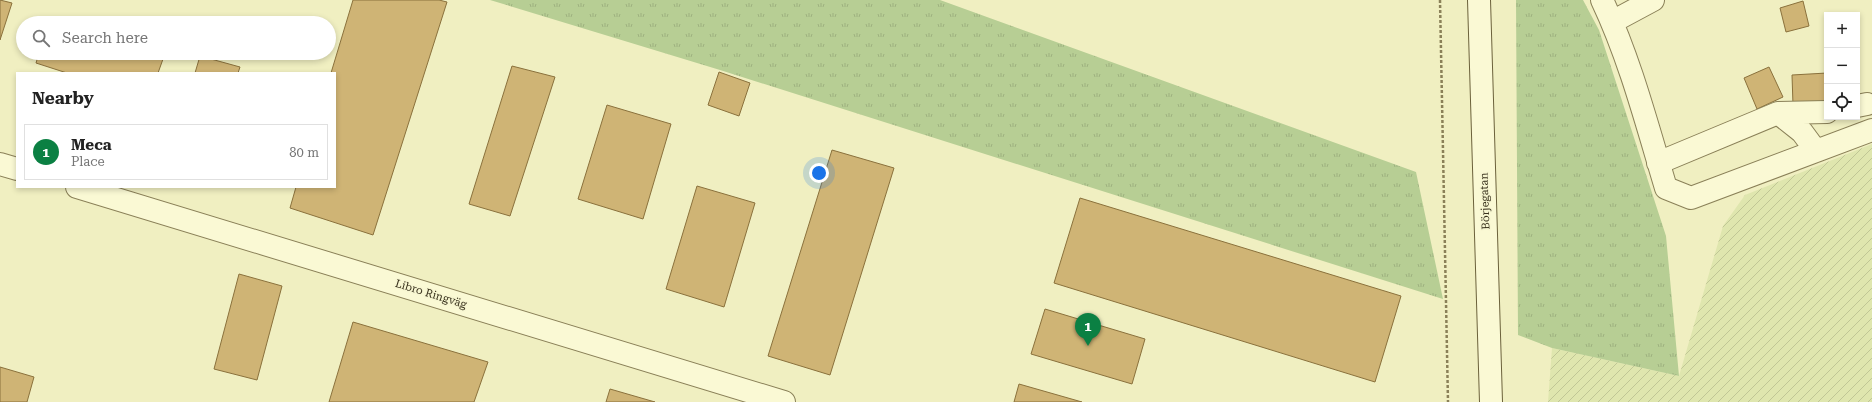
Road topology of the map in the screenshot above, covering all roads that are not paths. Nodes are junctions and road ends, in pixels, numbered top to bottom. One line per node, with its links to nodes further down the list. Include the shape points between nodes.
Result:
1 (1479, 0): 14 (street, Börjegatan)
2 (1602, 0): 4 (street)
3 (1653, 0): 4 (street)
4 (1612, 22): 9 (street)
5 (1824, 112): 6 (street)
6 (1778, 113): 8 (street, via 1802,132); 9 (street)
7 (1872, 130): 8 (street)
8 (1816, 151): 9 (street, via 1691,198 1666,188)
9 (1658, 163)
10 (0, 164): 11 (street)
11 (16, 169)
12 (80, 188): 13 (street, Libro Ringväg)
13 (784, 402)
14 (1491, 402)

